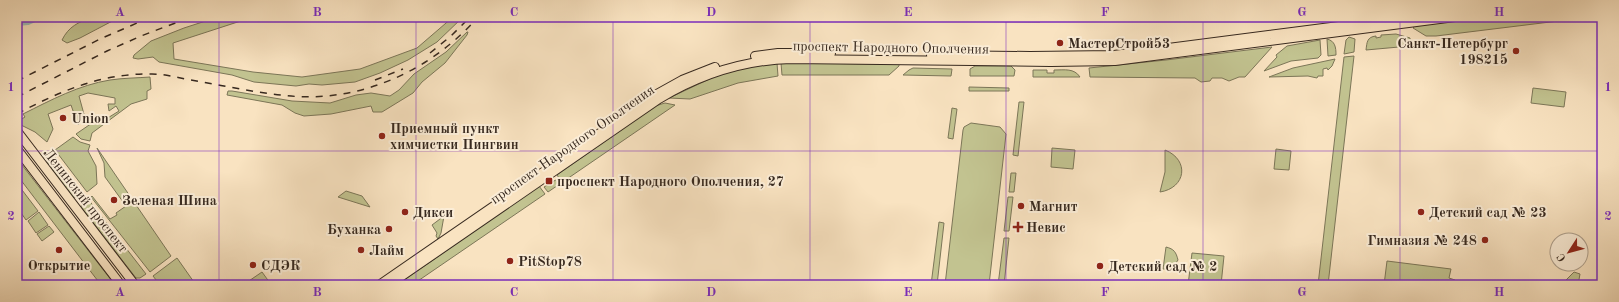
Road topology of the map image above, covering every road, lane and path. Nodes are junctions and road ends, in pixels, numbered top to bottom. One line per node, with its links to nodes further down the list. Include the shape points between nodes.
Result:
1 (1409, 17): 7 (main road, проспект Народного Ополчения, via 1114,55 791,53 734,61 697,74 655,95)
2 (1455, 17): 8 (main road, проспект Народного Ополчения, via 1109,61 805,59 771,60 740,65 690,83 659,99)
3 (17, 131): 6 (main road, Ленинский проспект)
4 (17, 149): 5 (main road, Ленинский проспект)
5 (121, 285)
6 (135, 285)
7 (379, 285)
8 (389, 285)

